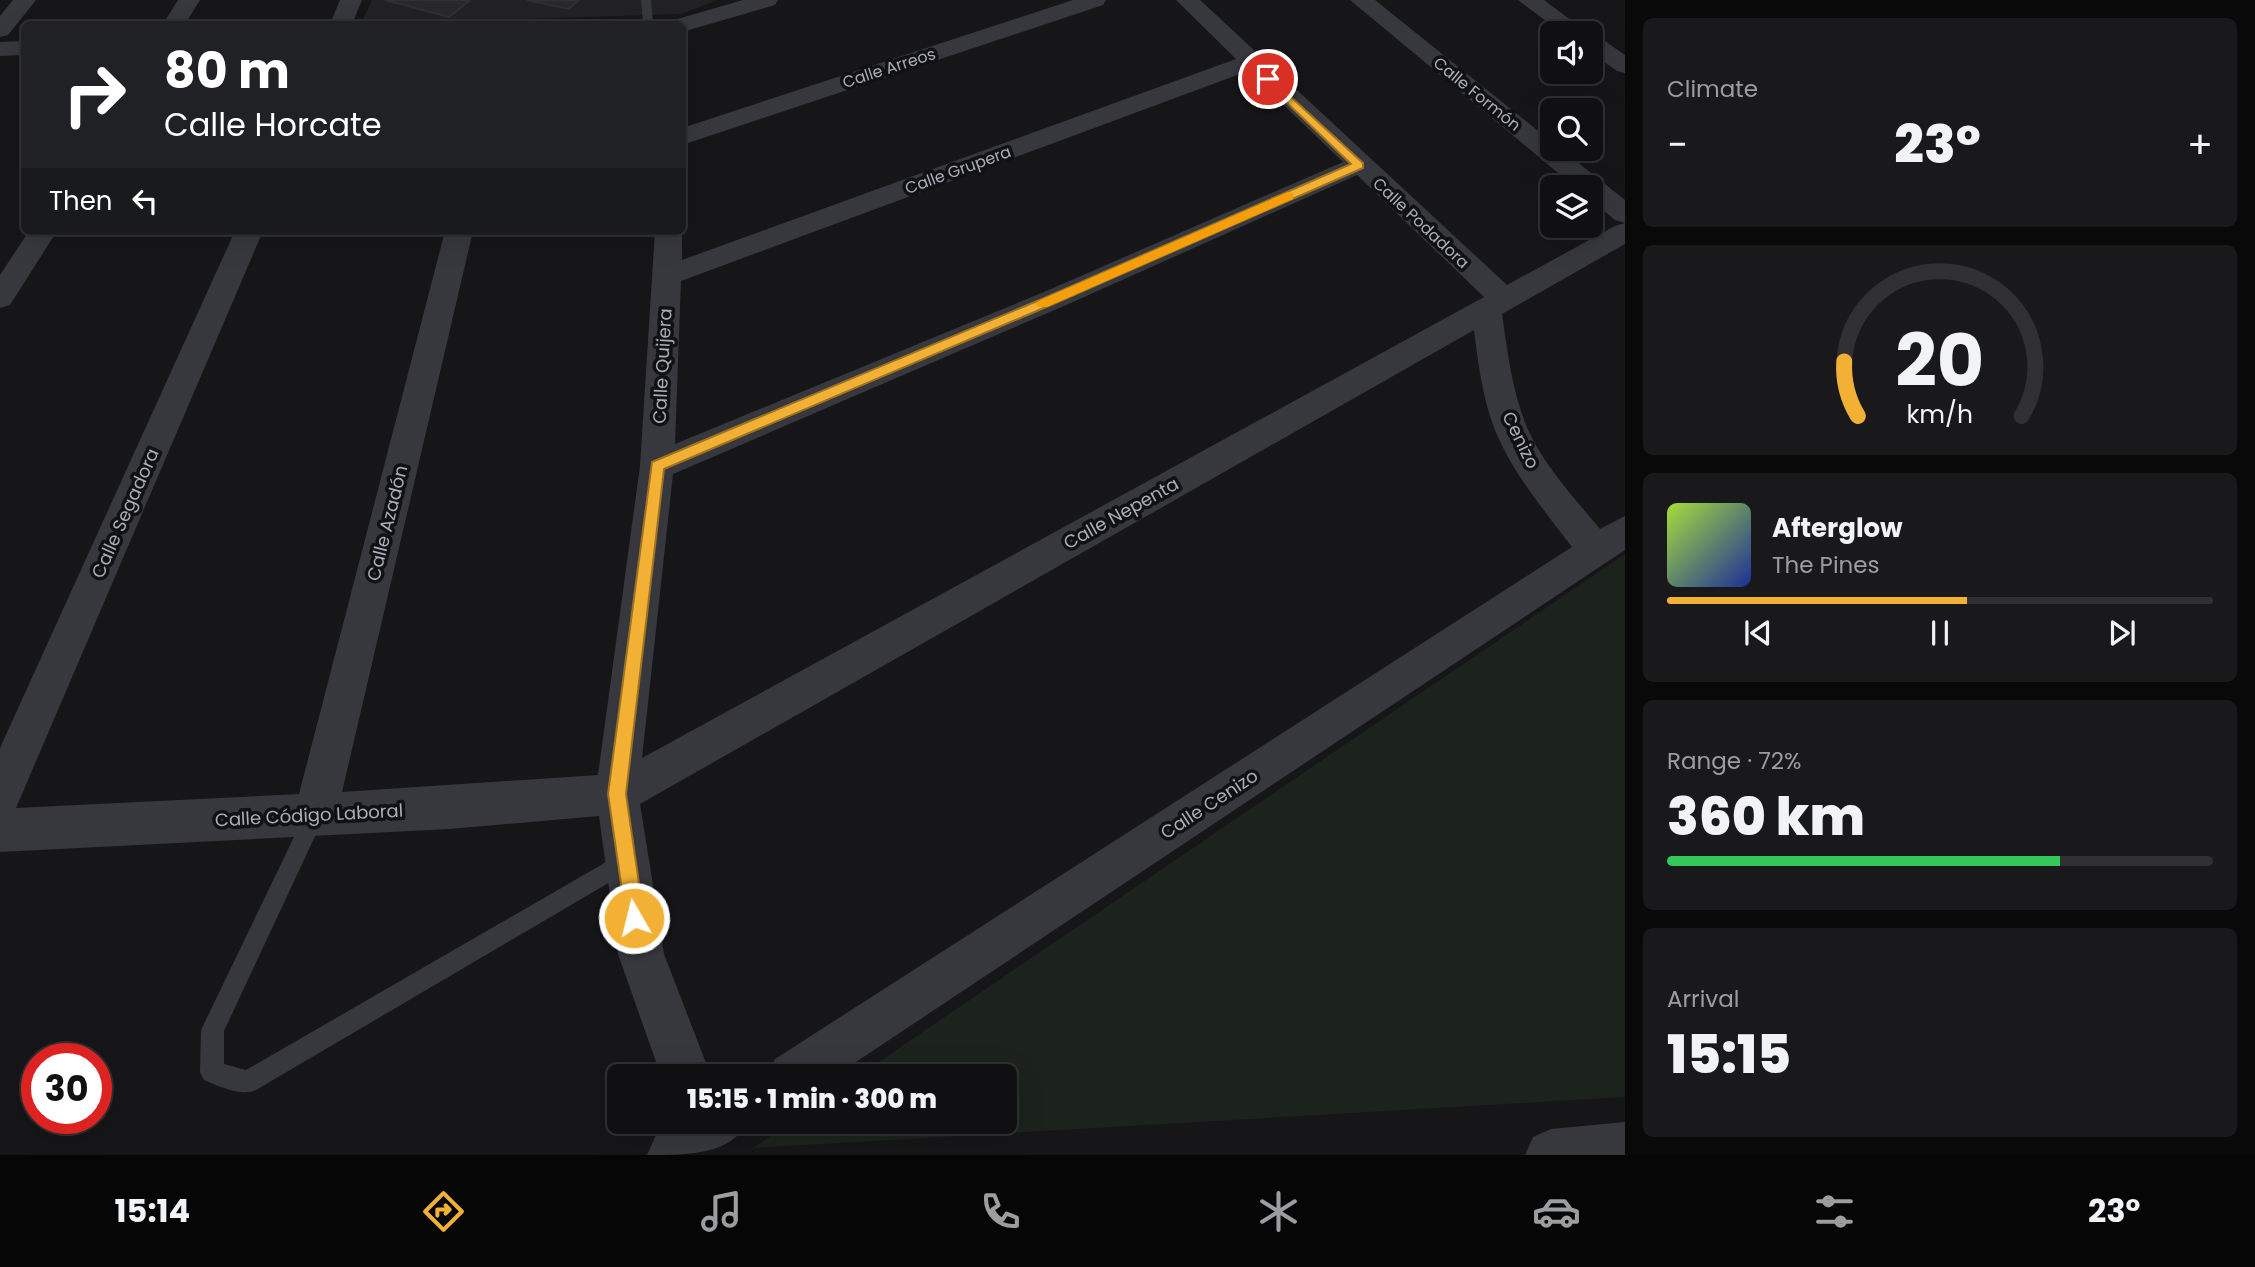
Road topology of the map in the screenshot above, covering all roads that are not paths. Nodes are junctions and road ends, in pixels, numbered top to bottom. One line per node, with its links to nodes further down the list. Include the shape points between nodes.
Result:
1 (25, 0): 15 (street)
2 (190, 0): 10 (street)
3 (351, 0): 11 (street)
4 (646, 0): 12 (lane)
5 (767, 0): 14 (street)
6 (1095, 0): 21 (street, Calle Arreos)
7 (1187, 0): 19 (street, Calle Podadora)
8 (1361, 0): 23 (street, Calle Formón)
9 (1529, 0): 13 (street)
10 (176, 21)
11 (342, 21)
12 (648, 21)
13 (1560, 21)
14 (686, 24)
15 (0, 30)
16 (21, 48): 17 (street)
17 (0, 49)
18 (1603, 50): 20 (street)
19 (1249, 62): 22 (street, Calle Podadora); 29 (street, Calle Grupera)
20 (1625, 66)
21 (686, 136)
22 (1359, 165): 31 (street, Calle Podadora); 32 (street)
23 (1625, 214)
24 (1625, 232): 31 (street, Calle Nepenta)
25 (40, 235): 30 (street)
26 (247, 235): 35 (street, Calle Segadora)
27 (457, 235): 36 (street, Calle Azadón)
28 (669, 235): 29 (street, Calle Quijera)
29 (666, 276): 32 (street, Calle Quijera)
30 (0, 298)
31 (1495, 305): 33 (street, Cenizo, via 1497,378 1516,440 1535,472); 34 (street, Calle Nepenta)
32 (657, 466): 34 (street, Calle Quijera)
33 (1610, 541): 40 (street, Calle Cenizo)
34 (617, 794): 36 (street, Calle Código Laboral); 38 (street, Calle Quijera)
35 (0, 795)
36 (315, 815): 37 (street, Calle Código Laboral); 38 (lane, via 213,1030 212,1072 248,1082)
37 (0, 831)
38 (626, 861): 39 (street, Calle Quijera, via 641,954)
39 (682, 1064)
40 (810, 1064)
41 (1625, 1148): 42 (street)
42 (1551, 1155)

